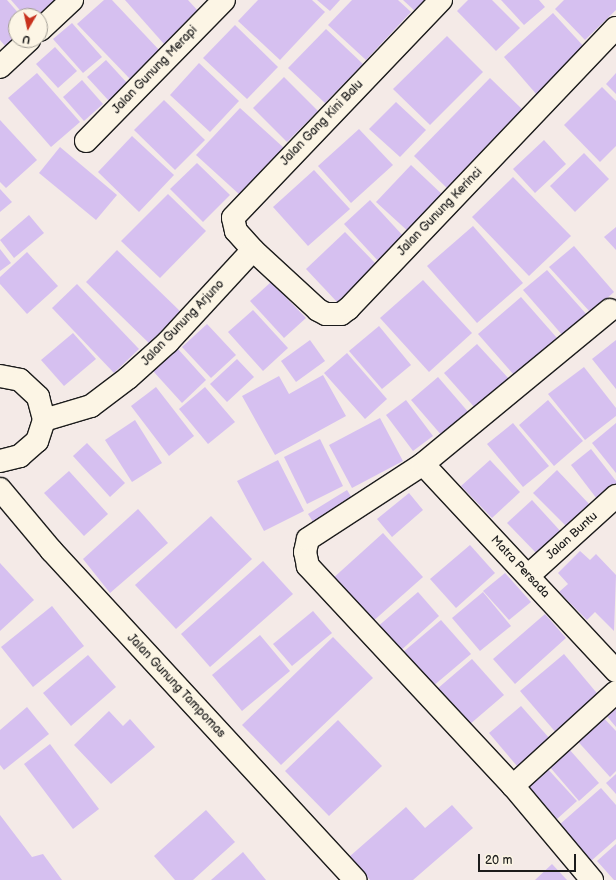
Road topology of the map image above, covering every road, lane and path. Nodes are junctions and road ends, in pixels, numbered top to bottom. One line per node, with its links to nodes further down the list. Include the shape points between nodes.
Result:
1 (72, 0): 4 (street)
2 (224, 0): 8 (street, Jalan Gunung Merapi)
3 (441, 0): 9 (street, Jalan Gang Kini Balu, via 235,213 233,228)
4 (48, 22)
5 (616, 28): 9 (street, Jalan Gunung Kerinci, via 341,314 326,314 318,310)
6 (20, 48): 7 (street)
7 (0, 66)
8 (86, 141)
9 (253, 250): 12 (street, Jalan Gunung Arjuno, via 168,342 128,378 91,406)
10 (610, 310): 14 (street)
11 (0, 376): 12 (street, via 20,380 38,397)
12 (44, 420): 13 (street, via 37,441 20,456)
13 (0, 461)
14 (423, 464): 17 (street, Matra Persada); 20 (street, via 308,539 306,559 308,566)
15 (0, 489): 21 (street, Jalan Gunung Tampomas, via 51,550)
16 (616, 496): 17 (street, Jalan Buntu)
17 (529, 575): 18 (street, Matra Persada)
18 (616, 671)
19 (616, 692): 20 (street)
20 (513, 786): 22 (street)
21 (356, 880)
22 (592, 880)

